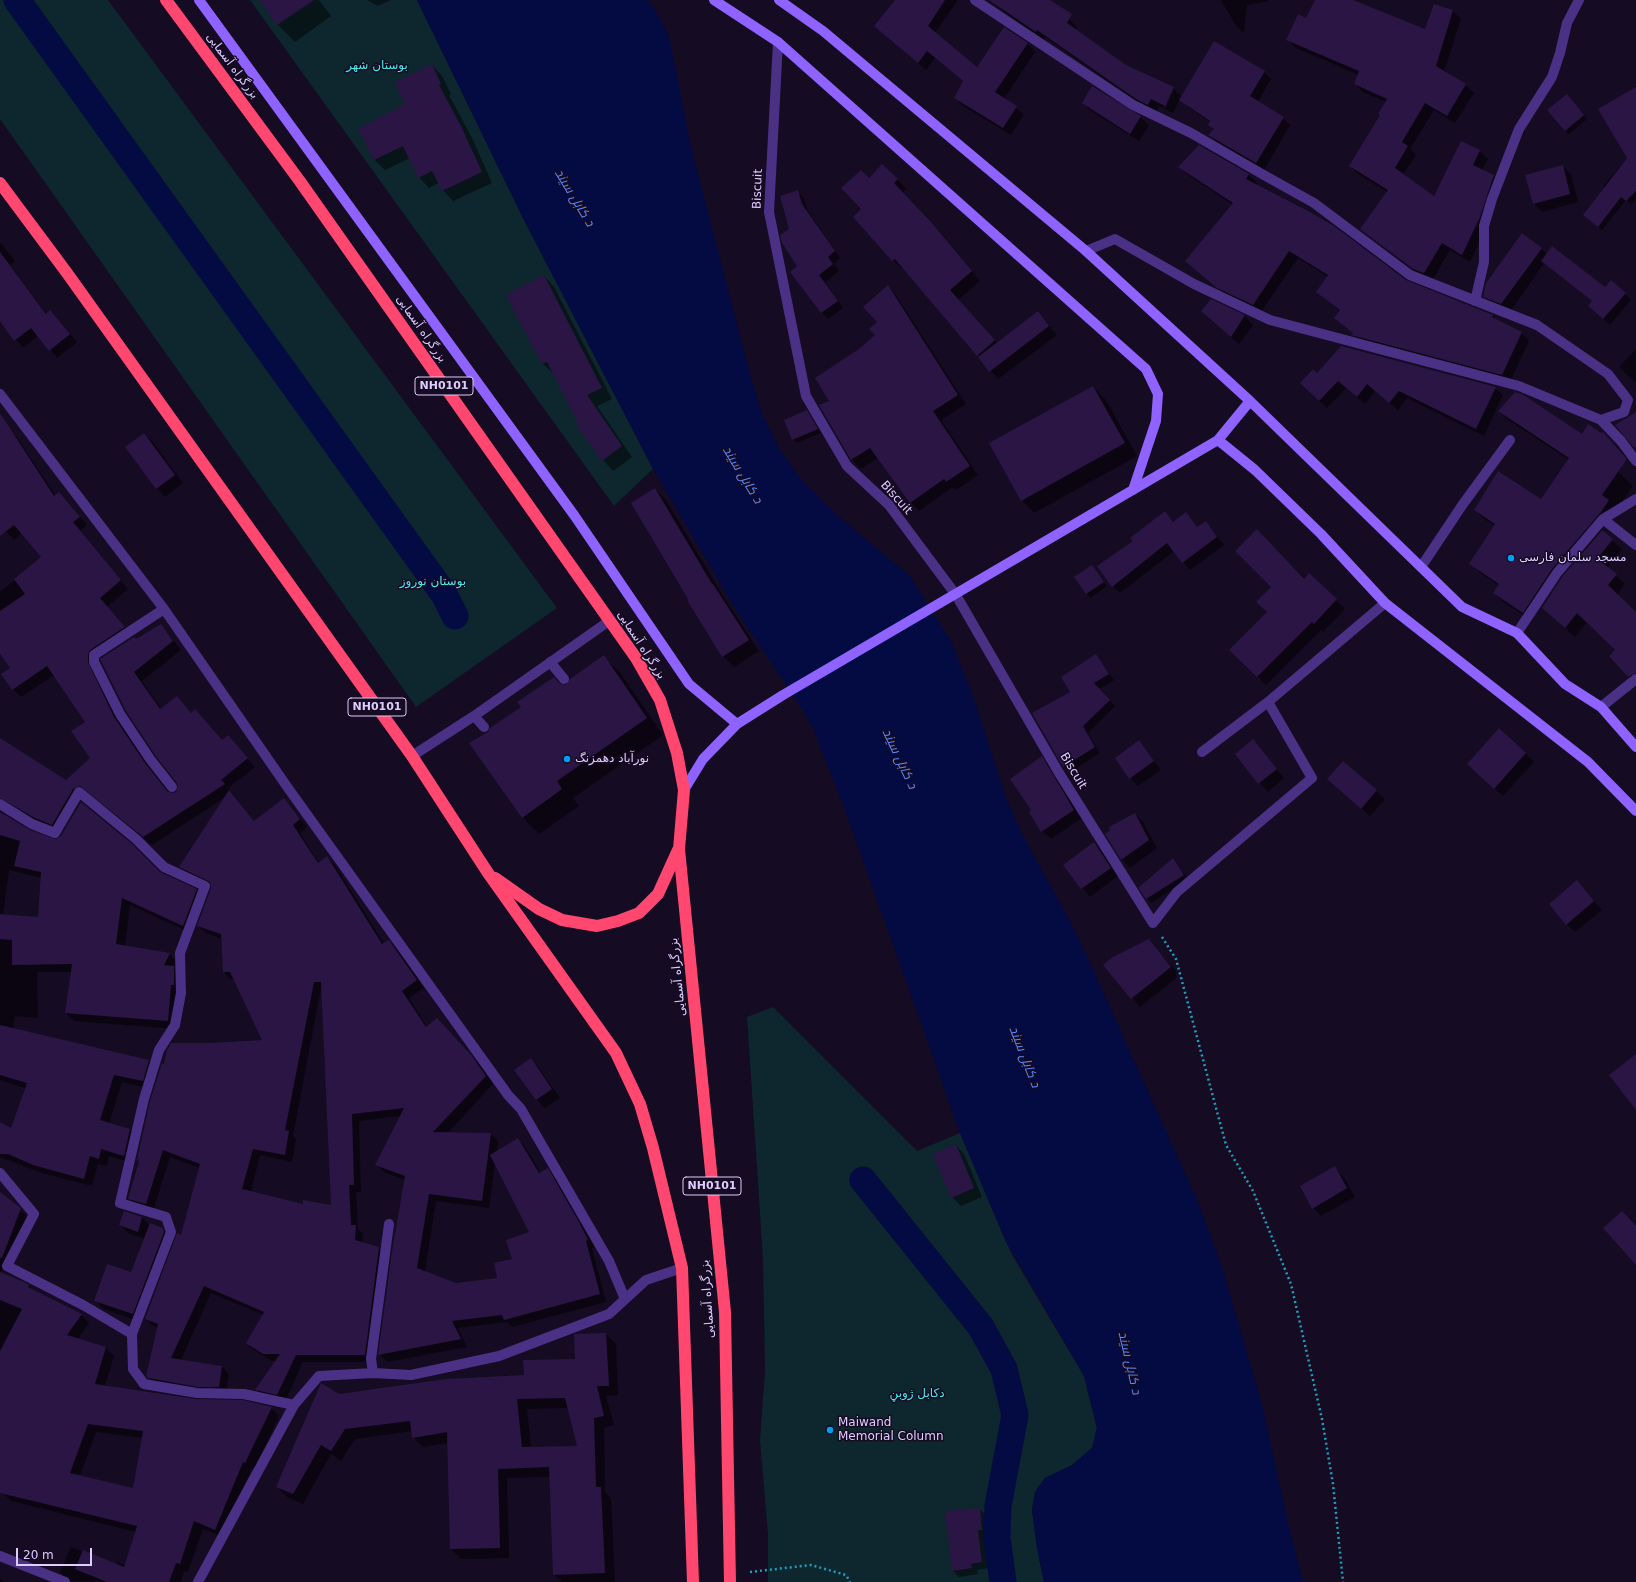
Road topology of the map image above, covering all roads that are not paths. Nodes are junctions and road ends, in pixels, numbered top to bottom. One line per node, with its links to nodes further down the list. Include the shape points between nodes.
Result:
1 (166, 0): 25 (highway, بزرگراه آسمایی / NH0101, via 299,180)
2 (199, 0): 33 (main road, via 574,516 689,684)
3 (714, 0): 7 (main road)
4 (779, 0): 9 (main road, via 822,32)
5 (975, 0): 10 (street, via 1133,105 1192,133 1314,203 1410,275)
6 (1579, 0): 10 (street, via 1567,23 1552,77 1518,129 1492,199 1484,226 1484,262)
7 (778, 42): 17 (main road, via 1146,369 1158,394 1156,421); 22 (street, Biscuit, via 769,212 806,396 847,466 888,505)
8 (0, 183): 37 (highway, بزرگراه آسمایی / NH0101)
9 (1086, 250): 12 (main road); 13 (street, via 1115,239 1194,284 1270,320 1519,386)
10 (1474, 301): 13 (street, via 1537,325 1608,374 1628,400 1624,412)
11 (0, 394): 24 (street)
12 (1250, 401): 14 (main road); 21 (main road)
13 (1601, 420): 16 (street)
14 (1218, 440): 17 (main road); 23 (main road, via 1255,470 1316,529)
15 (1510, 440): 21 (street)
16 (1636, 461)
17 (1134, 490): 22 (main road)
18 (1636, 499): 19 (street)
19 (1603, 519): 20 (street); 26 (street, via 1557,573)
20 (1636, 545)
21 (1421, 567): 26 (main road, via 1462,607)
22 (956, 595): 30 (street, Biscuit, via 1059,773 1153,924 1177,892 1312,778); 33 (main road)
23 (1385, 603): 30 (street); 41 (main road, via 1588,762)
24 (164, 609): 38 (street, via 94,655 94,662 120,714); 48 (street, via 288,788 508,1095 521,1109 609,1261)
25 (609, 621): 27 (street); 39 (highway, بزرگراه آسمایی / NH0101, via 636,658 660,700 677,753)
26 (1517, 633): 31 (main road, via 1565,684)
27 (550, 662): 28 (street); 32 (street)
28 (564, 679)
29 (1636, 679): 31 (street)
30 (1268, 702): 36 (street)
31 (1601, 707): 35 (main road)
32 (474, 716): 34 (street); 37 (street)
33 (737, 724): 39 (main road, via 703,759)
34 (484, 727)
35 (1636, 747)
36 (1202, 752)
37 (412, 756): 43 (highway, بزرگراه آسمایی / NH0101)
38 (172, 787)
39 (684, 790): 42 (highway, بزرگراه آسمایی / NH0101)
40 (0, 804): 49 (street, via 32,824 54,833 79,792 136,839 164,867 205,886 180,953 181,993 175,1025 159,1050 144,1099 120,1203 166,1217 171,1232)
41 (1636, 811)
42 (679, 849): 43 (highway, NH0101, via 658,894 639,913 596,926 562,920 539,908); 56 (highway, بزرگراه آسمایی / NH0101, via 725,1312)
43 (488, 873): 47 (highway, بزرگراه آسمایی / NH0101, via 616,1054 640,1104)
44 (0, 1173): 46 (street, via 34,1214)
45 (389, 1224): 50 (street, via 371,1359)
46 (4, 1268): 49 (street, via 83,1305)
47 (682, 1268): 48 (street, via 646,1280); 55 (highway, بزرگراه آسمایی / NH0101)
48 (625, 1299): 50 (street, via 609,1314 499,1356 410,1375)
49 (132, 1334): 51 (street, via 133,1369 144,1384 197,1393 244,1394)
50 (373, 1373): 51 (street, via 319,1376)
51 (294, 1405): 54 (street)
52 (0, 1556): 53 (street)
53 (65, 1582)
54 (198, 1582)
55 (693, 1582)
56 (730, 1582)

